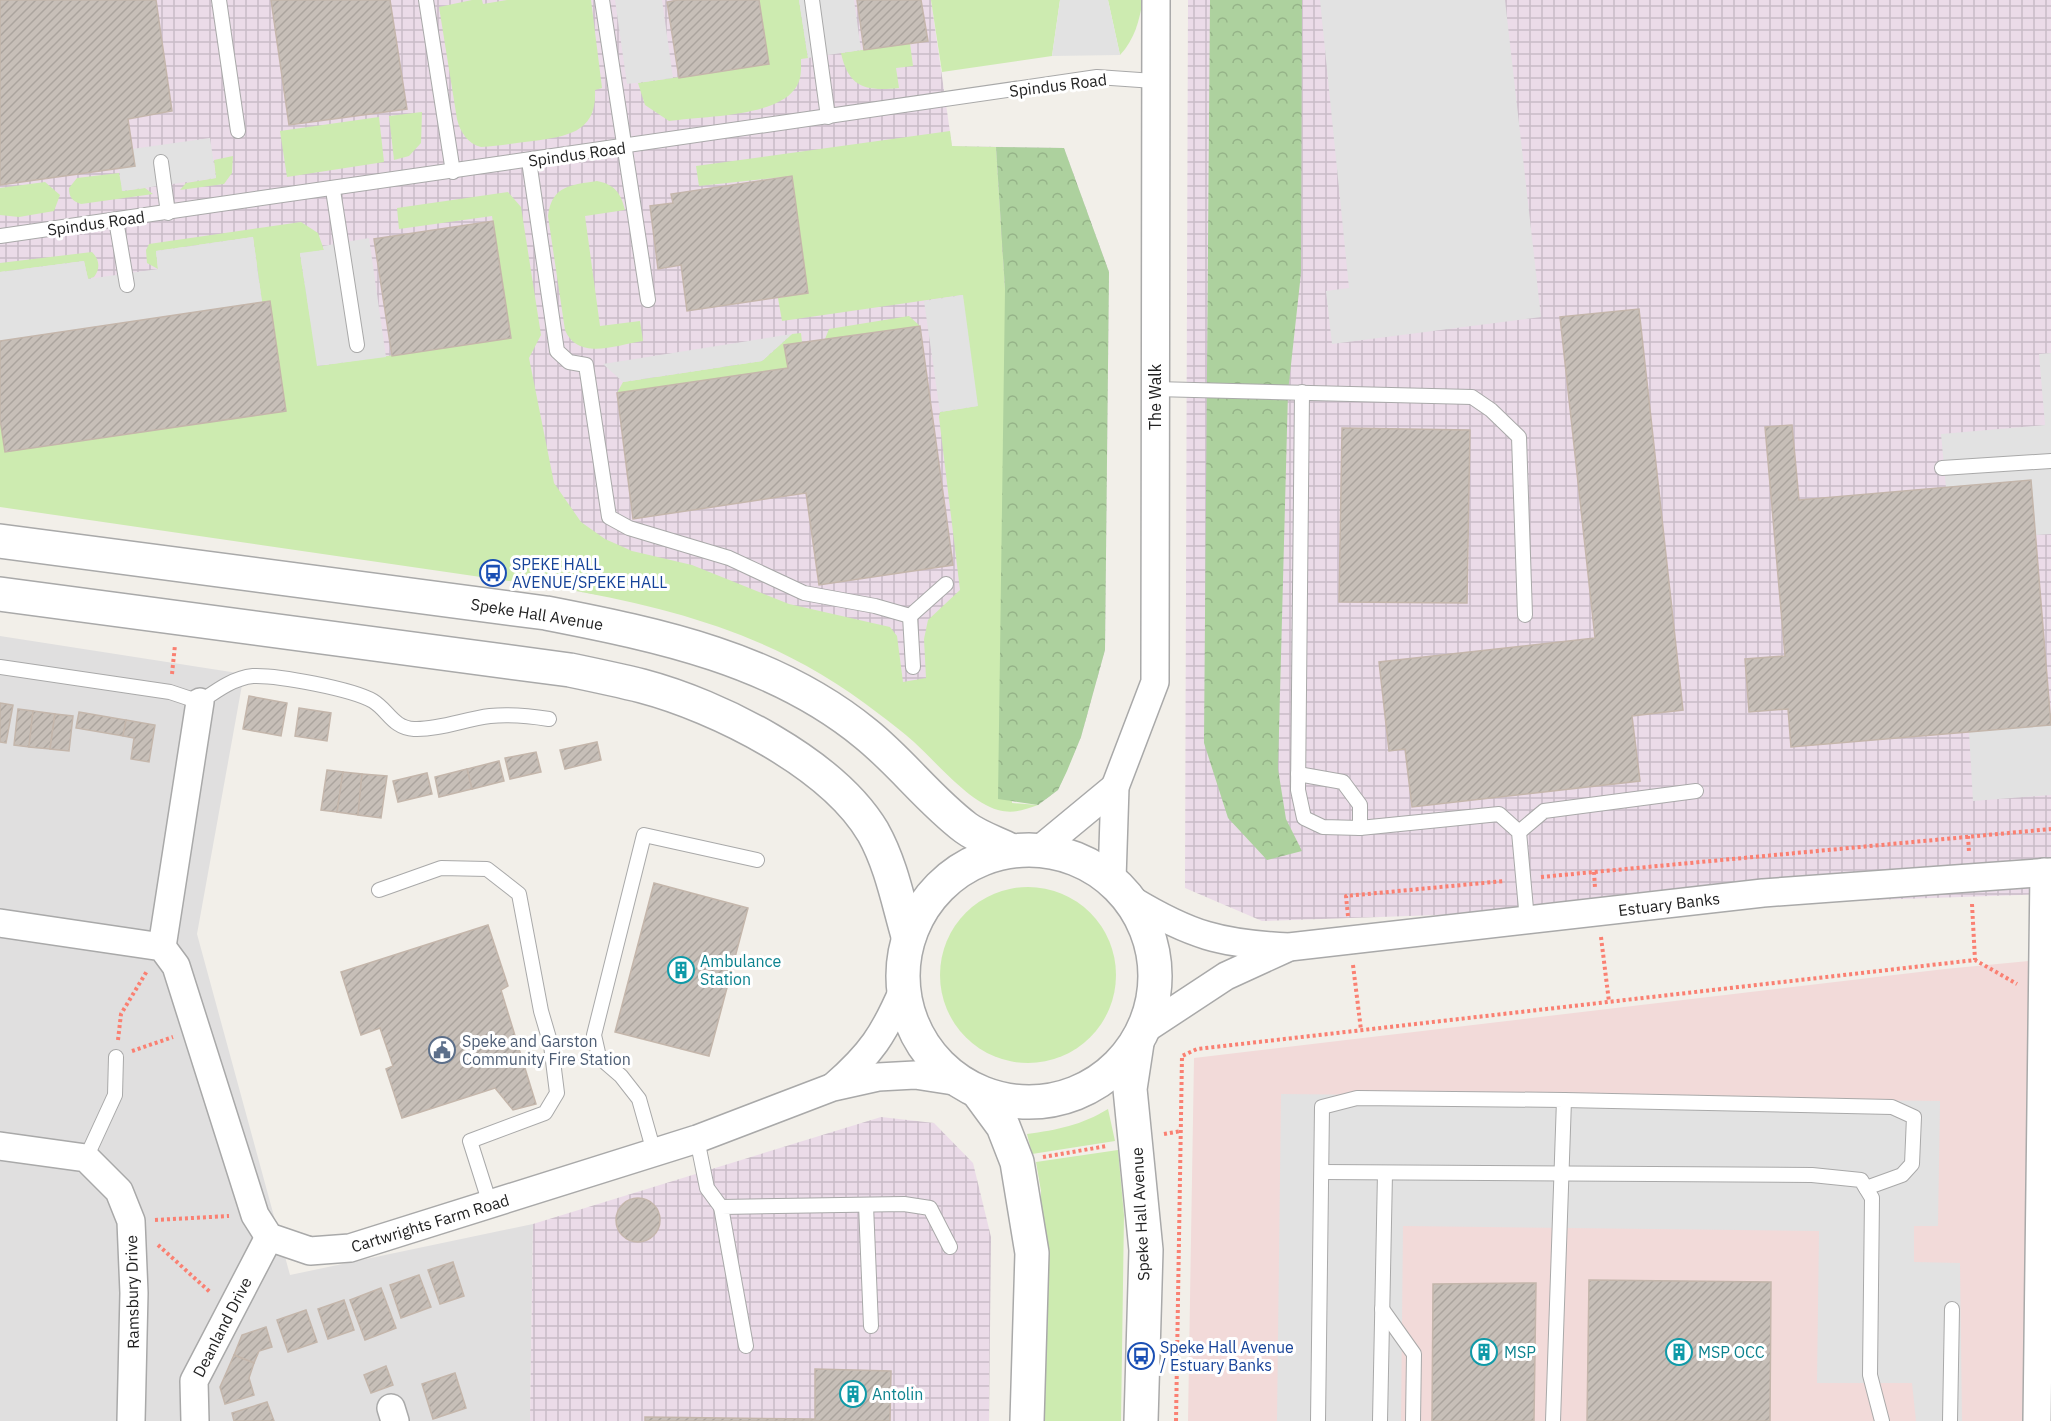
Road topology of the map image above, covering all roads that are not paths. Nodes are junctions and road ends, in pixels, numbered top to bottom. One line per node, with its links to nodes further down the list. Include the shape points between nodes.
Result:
1 (219, 0): 8 (lane)
2 (426, 0): 12 (lane)
3 (602, 0): 9 (lane)
4 (812, 0): 7 (lane)
5 (1156, 0): 6 (street, The Walk)
6 (1154, 81): 7 (lane, Spindus Road, via 1097,77); 20 (street, The Walk)
7 (828, 117): 9 (lane, Spindus Road)
8 (238, 131)
9 (626, 147): 10 (lane, Spindus Road); 18 (lane)
10 (529, 161): 12 (lane, Spindus Road); 28 (lane, via 557,351 569,362 586,365 609,516 629,528 729,558 804,593)
11 (161, 162): 14 (lane)
12 (453, 172): 13 (lane, Spindus Road)
13 (333, 190): 14 (lane, Spindus Road); 19 (lane)
14 (168, 213): 15 (lane, Spindus Road)
15 (116, 220): 16 (lane, Spindus Road); 17 (lane)
16 (0, 236)
17 (127, 285)
18 (648, 300)
19 (357, 345)
20 (1155, 389): 21 (lane); 34 (street, The Walk, via 1155,682)
21 (1302, 392): 27 (lane, via 1472,397 1519,437); 33 (lane)
22 (2051, 460): 23 (lane)
23 (1942, 468)
24 (0, 541): 38 (street, Speke Hall Avenue, via 546,613 693,645 750,666 811,697 866,733 938,805 968,829)
25 (946, 584): 28 (lane)
26 (0, 594): 45 (street, via 570,670 644,686 717,713 773,742 820,774 854,805 873,833 890,871)
27 (1524, 615)
28 (910, 616): 30 (lane)
29 (0, 667): 31 (lane, via 170,692)
30 (913, 667)
31 (200, 702): 32 (lane, via 228,684 253,676 364,696 377,703 392,720 412,729 489,716); 46 (street)
32 (549, 719)
33 (1298, 774): 36 (lane, via 1343,782 1360,805); 36 (lane, via 1304,818 1323,827)
34 (1115, 787): 38 (street, The Walk); 42 (street, The Walk)
35 (1696, 791): 37 (lane, via 1544,811)
36 (1360, 828): 37 (lane, via 1499,814)
37 (1519, 832): 43 (lane)
38 (1025, 850): 42 (street, Speke Hall Avenue, via 1078,859); 45 (street, via 982,858 950,876 925,903)
39 (757, 860): 56 (lane, via 644,835 594,1035 599,1057 639,1099)
40 (2047, 872): 43 (street, Estuary Banks, via 1763,893); 81 (street)
41 (379, 890): 62 (lane, via 441,868 487,869 519,894 551,1045 557,1093 545,1113 470,1141)
42 (1122, 890): 47 (street, Estuary Banks, via 1173,925 1206,937 1243,945); 49 (street, via 1146,926 1155,961 1155,996)
43 (1527, 920): 47 (street, Estuary Banks)
44 (0, 922): 46 (street)
45 (908, 936): 48 (street)
46 (162, 947): 65 (street, via 176,966)
47 (1289, 947): 49 (street, Estuary Banks, via 1226,976)
48 (903, 990): 51 (street, Cartwrights Farm Road, via 887,1027 865,1059); 52 (street, via 912,1026 932,1057)
49 (1140, 1037): 52 (street, via 1110,1073 1076,1093 1037,1102 998,1099); 74 (street, Speke Hall Avenue, via 1130,1089 1146,1250)
50 (116, 1057): 57 (lane, via 115,1095)
51 (833, 1087): 52 (street, Cartwrights Farm Road, via 878,1077 915,1075); 54 (street, Cartwrights Farm Road)
52 (969, 1087): 73 (street, via 1004,1126 1017,1162 1032,1253)
53 (1564, 1100): 58 (lane, via 1357,1098 1322,1107); 60 (lane); 61 (lane, via 1892,1107 1914,1117 1912,1164 1902,1175)
54 (697, 1139): 56 (street, Cartwrights Farm Road); 64 (lane, via 707,1188)
55 (0, 1146): 57 (street)
56 (654, 1152): 62 (street, Cartwrights Farm Road)
57 (86, 1158): 71 (street, Ramsbury Drive, via 119,1191 131,1221)
58 (1322, 1172): 59 (lane); 75 (lane)
59 (1385, 1173): 60 (lane); 67 (lane)
60 (1562, 1175): 61 (lane, via 1812,1175 1861,1180); 78 (lane)
61 (1866, 1188): 79 (lane, via 1872,1198 1870,1375)
62 (490, 1204): 65 (street, Cartwrights Farm Road, via 350,1248 310,1251)
63 (866, 1205): 64 (lane); 66 (lane, via 930,1208); 69 (lane)
64 (720, 1208): 70 (lane)
65 (262, 1226): 72 (street, Deanland Drive, via 231,1311 194,1381)
66 (950, 1247)
67 (1382, 1308): 76 (lane); 77 (lane, via 1414,1354)
68 (1952, 1308): 80 (lane)
69 (872, 1326)
70 (746, 1346)
71 (131, 1421)
72 (195, 1421)
73 (1027, 1421)
74 (1141, 1421)
75 (1318, 1421)
76 (1380, 1421)
77 (1413, 1421)
78 (1553, 1421)
79 (1882, 1421)
80 (1950, 1421)
81 (2037, 1421)

